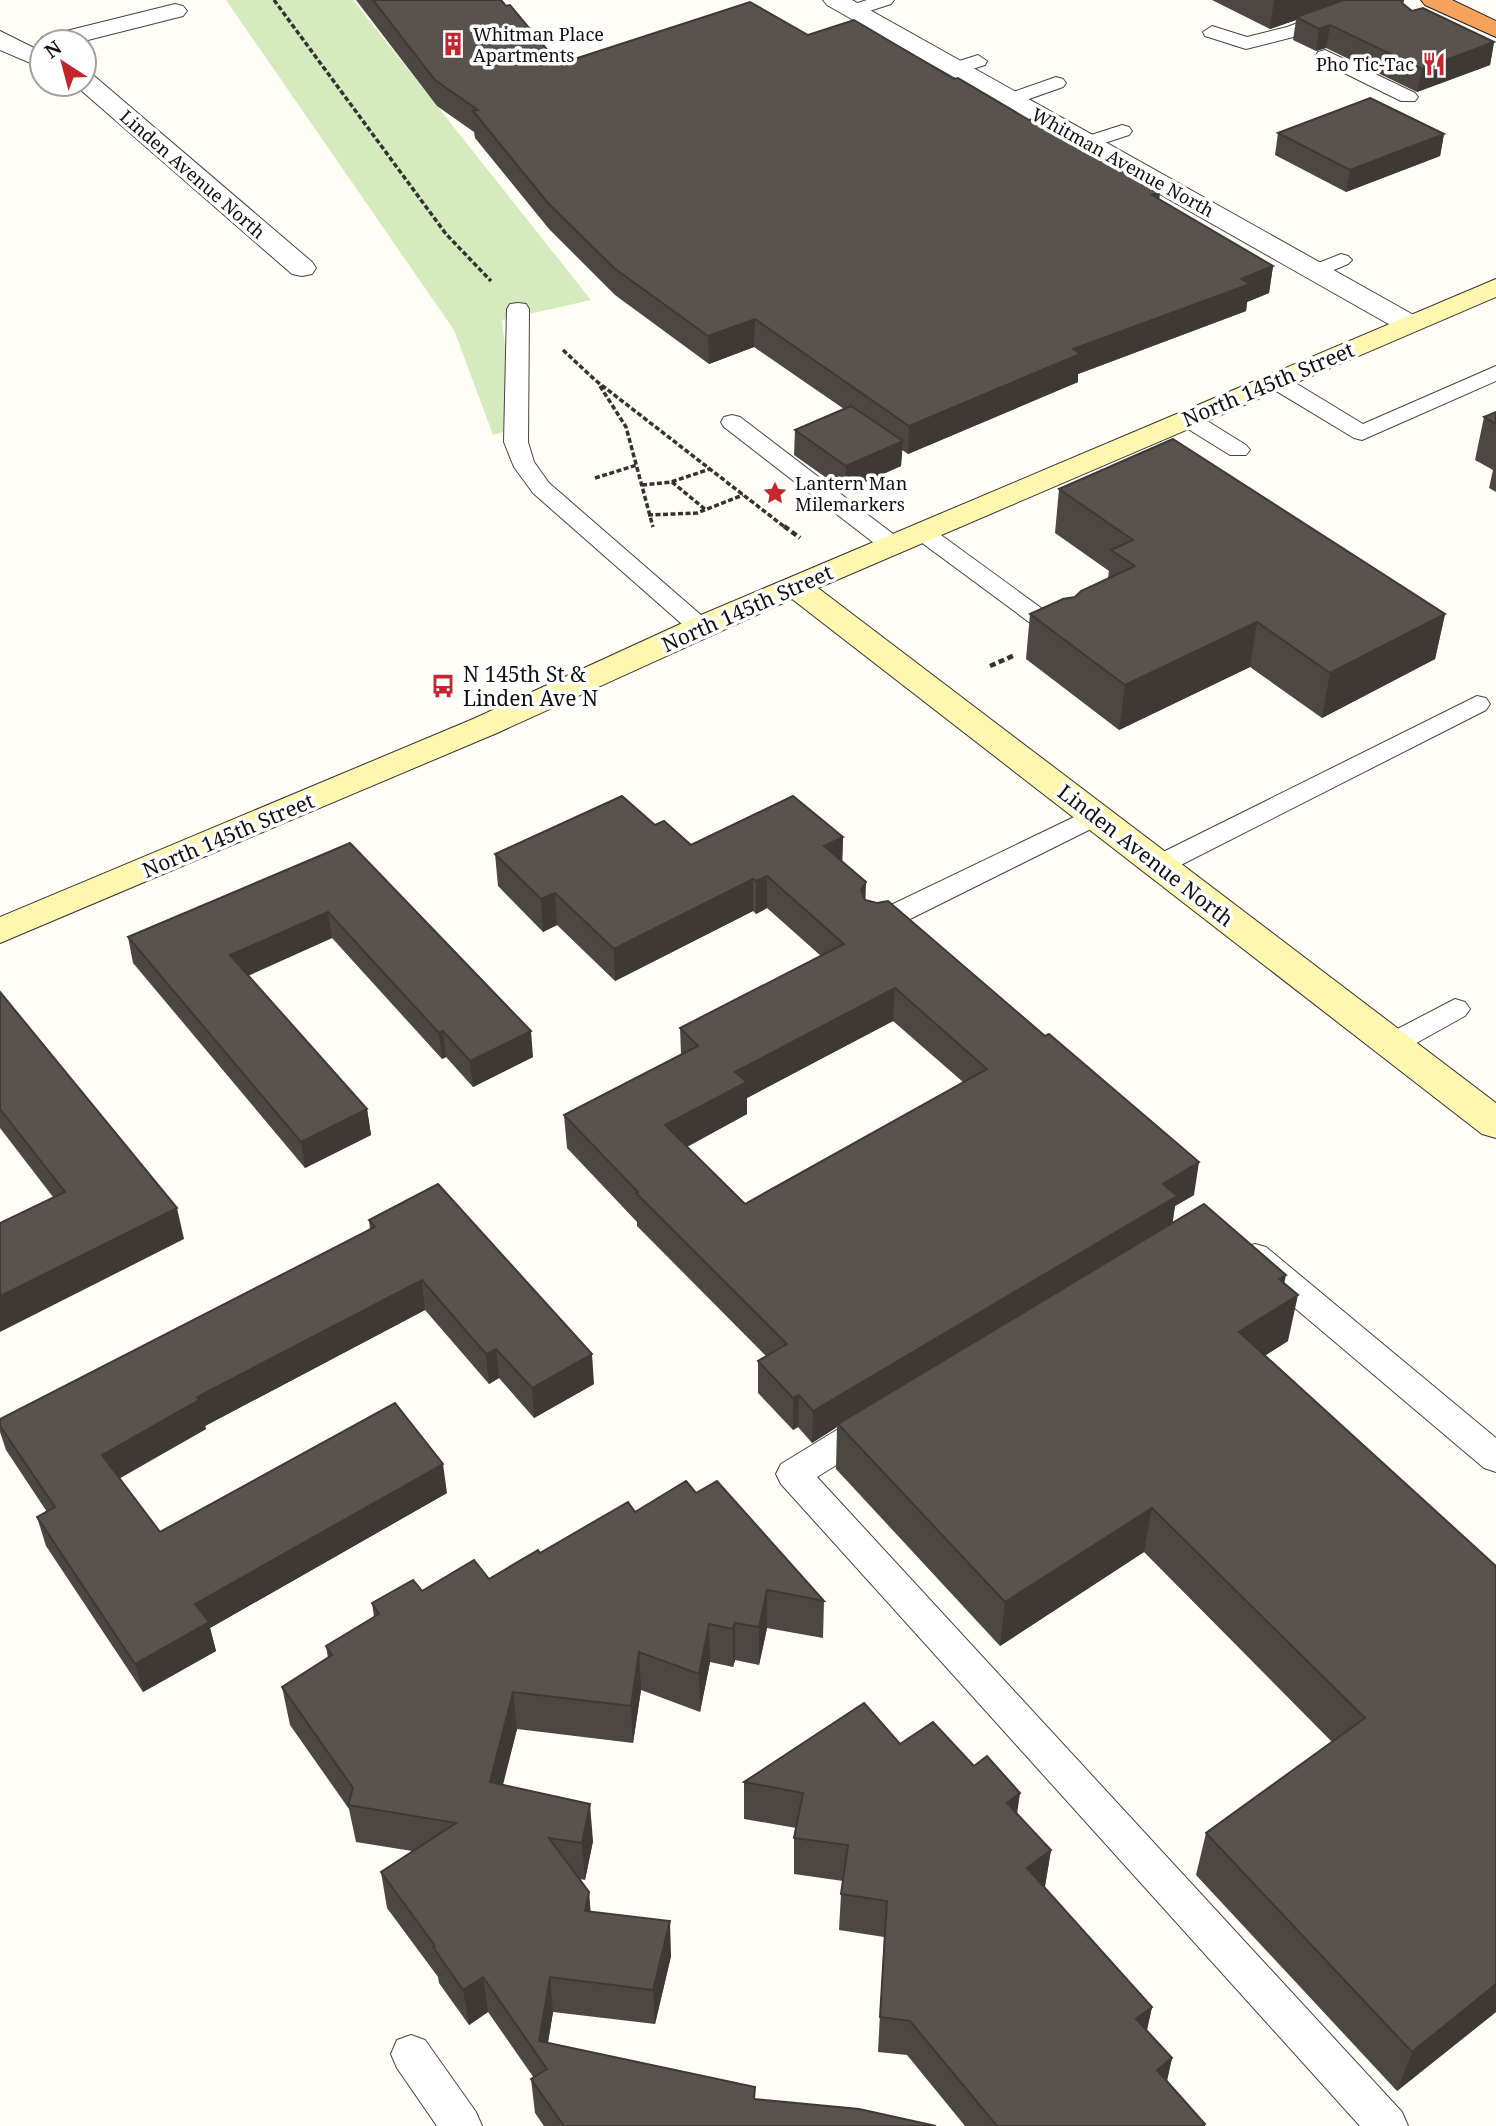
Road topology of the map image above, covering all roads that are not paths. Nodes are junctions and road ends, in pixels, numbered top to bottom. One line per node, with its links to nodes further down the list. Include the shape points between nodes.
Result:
1 (885, 0): 3 (lane)
2 (1377, 0): 8 (lane, via 1294,31 1246,43)
3 (845, 5): 16 (street, Whitman Avenue North, via 968,65)
4 (1438, 9): 7 (highway)
5 (175, 11): 6 (street)
6 (98, 30)
7 (1496, 30)
8 (1212, 32)
9 (28, 44): 10 (street)
10 (4, 46): 11 (street)
11 (28, 55)
12 (1325, 56): 15 (lane)
13 (1056, 83): 16 (lane)
14 (98, 92): 20 (street, Linden Avenue North)
15 (1408, 97)
16 (1012, 99): 18 (street, Whitman Avenue North)
17 (1122, 131): 18 (lane)
18 (1089, 142): 21 (street, Whitman Avenue North)
19 (1341, 260): 21 (lane)
20 (302, 268)
21 (1315, 271): 24 (street, Whitman Avenue North)
22 (1495, 288): 24 (main road, North 145th Street)
23 (518, 309): 33 (lane, via 516,442 526,471)
24 (1409, 324): 26 (main road, North 145th Street)
25 (1496, 373): 26 (lane, via 1362,433)
26 (1276, 381): 27 (main road, North 145th Street)
27 (1188, 419): 29 (lane); 30 (main road, North 145th Street)
28 (732, 422): 31 (lane)
29 (1238, 450)
30 (922, 532): 31 (main road, North 145th Street); 34 (lane)
31 (892, 545): 32 (main road, North 145th Street)
32 (795, 586): 33 (main road, North 145th Street); 36 (main road, Linden Avenue North)
33 (700, 627): 39 (main road, North 145th Street, via 485,726)
34 (1061, 634)
35 (1477, 704): 37 (lane)
36 (1095, 816): 37 (main road, Linden Avenue North); 38 (lane)
37 (1158, 865): 41 (main road, Linden Avenue North)
38 (876, 925)
39 (0, 931)
40 (1455, 1009): 41 (lane)
41 (1392, 1044): 42 (main road, Linden Avenue North)
42 (1496, 1124)
43 (1234, 1238): 45 (lane)
44 (898, 1410): 48 (lane, via 793,1474)
45 (1496, 1458)
46 (411, 2054): 47 (lane)
47 (461, 2126)
48 (1387, 2126)

